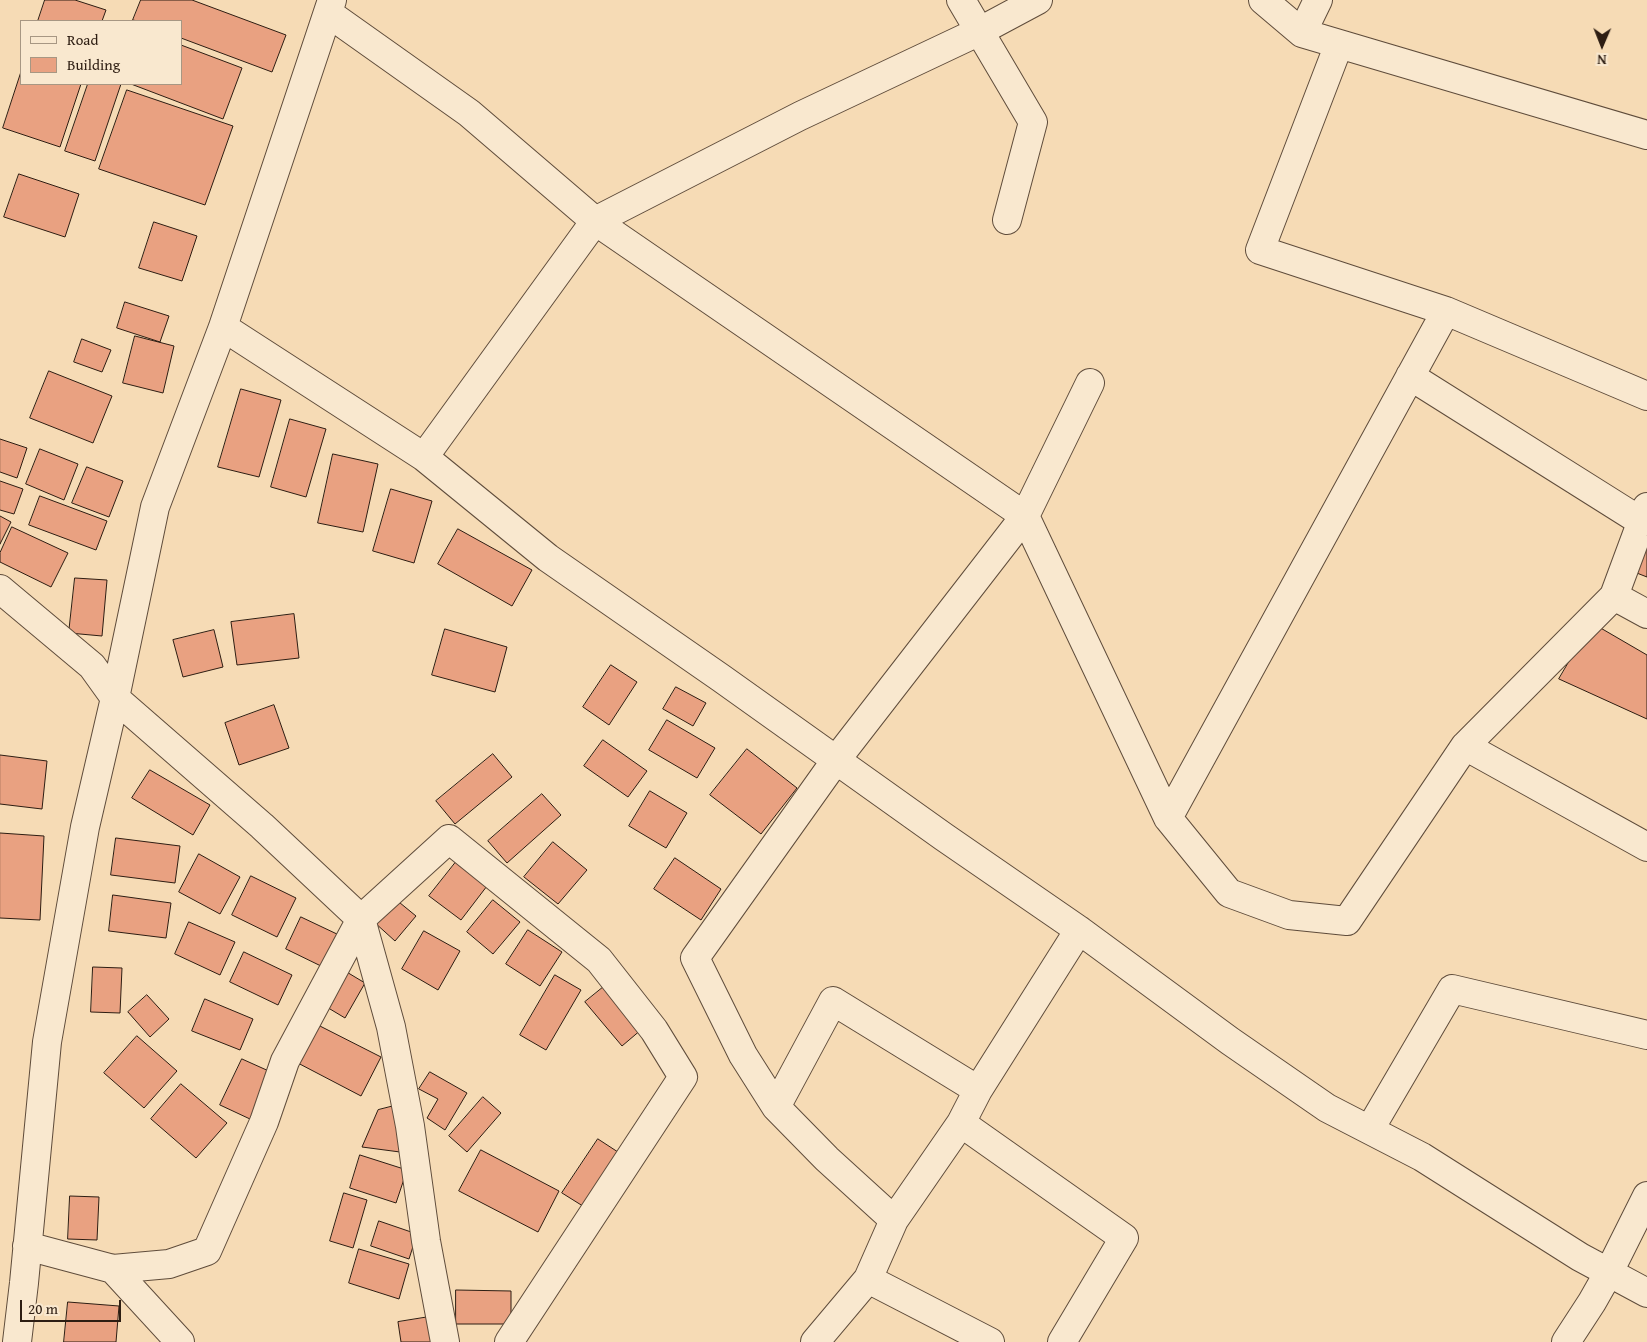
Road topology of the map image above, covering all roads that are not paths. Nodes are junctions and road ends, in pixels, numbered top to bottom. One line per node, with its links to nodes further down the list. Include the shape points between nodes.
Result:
1 (961, 0): 6 (street)
2 (1038, 0): 6 (street)
3 (1263, 0): 7 (street)
4 (1318, 0): 7 (street)
5 (330, 7): 11 (street, via 469,113); 13 (street)
6 (980, 31): 10 (street, via 1033,122); 11 (street, via 800,116)
7 (1302, 33): 8 (street)
8 (1339, 44): 9 (street); 12 (street, via 1260,250)
9 (1647, 135)
10 (1007, 220)
11 (595, 221): 17 (street); 19 (street)
12 (1446, 311): 14 (street); 16 (street)
13 (223, 327): 17 (street); 23 (street, via 155,507)
14 (1410, 376): 18 (street); 26 (street)
15 (1090, 383): 19 (street)
16 (1647, 396)
17 (424, 457): 25 (street, via 548,558)
18 (1644, 514): 21 (street)
19 (1025, 516): 25 (street); 26 (street)
20 (0, 588): 23 (street, via 92,666)
21 (1614, 596): 22 (street); 24 (street)
22 (1647, 614)
23 (115, 698): 28 (street, via 262,826); 37 (street, via 86,827 47,1042)
24 (1465, 746): 26 (street, via 1347,922 1289,916 1230,893); 27 (street)
25 (836, 760): 29 (street); 32 (street, via 695,958 742,1055)
26 (1168, 818)
27 (1647, 847)
28 (361, 919): 38 (street, via 285,1061 264,1122 207,1251 169,1264); 44 (street, via 391,1027); 45 (street, via 449,839 599,960 654,1030 683,1077)
29 (1079, 930): 31 (street); 34 (street, via 1238,1047 1328,1108)
30 (1647, 1034): 34 (street, via 1452,989)
31 (978, 1090): 32 (street, via 833,1001); 33 (street)
32 (776, 1107): 36 (street)
33 (960, 1123): 36 (street); 48 (street, via 1124,1238)
34 (1370, 1129): 39 (street, via 1422,1157)
35 (1647, 1196): 39 (street)
36 (894, 1220): 40 (street)
37 (26, 1246): 38 (street); 42 (street)
38 (113, 1269): 43 (street)
39 (1609, 1272): 41 (street); 49 (street)
40 (868, 1279): 46 (street); 47 (street)
41 (1647, 1293)
42 (17, 1342)
43 (180, 1342)
44 (445, 1342)
45 (509, 1342)
46 (815, 1342)
47 (990, 1342)
48 (1062, 1342)
49 (1566, 1342)

